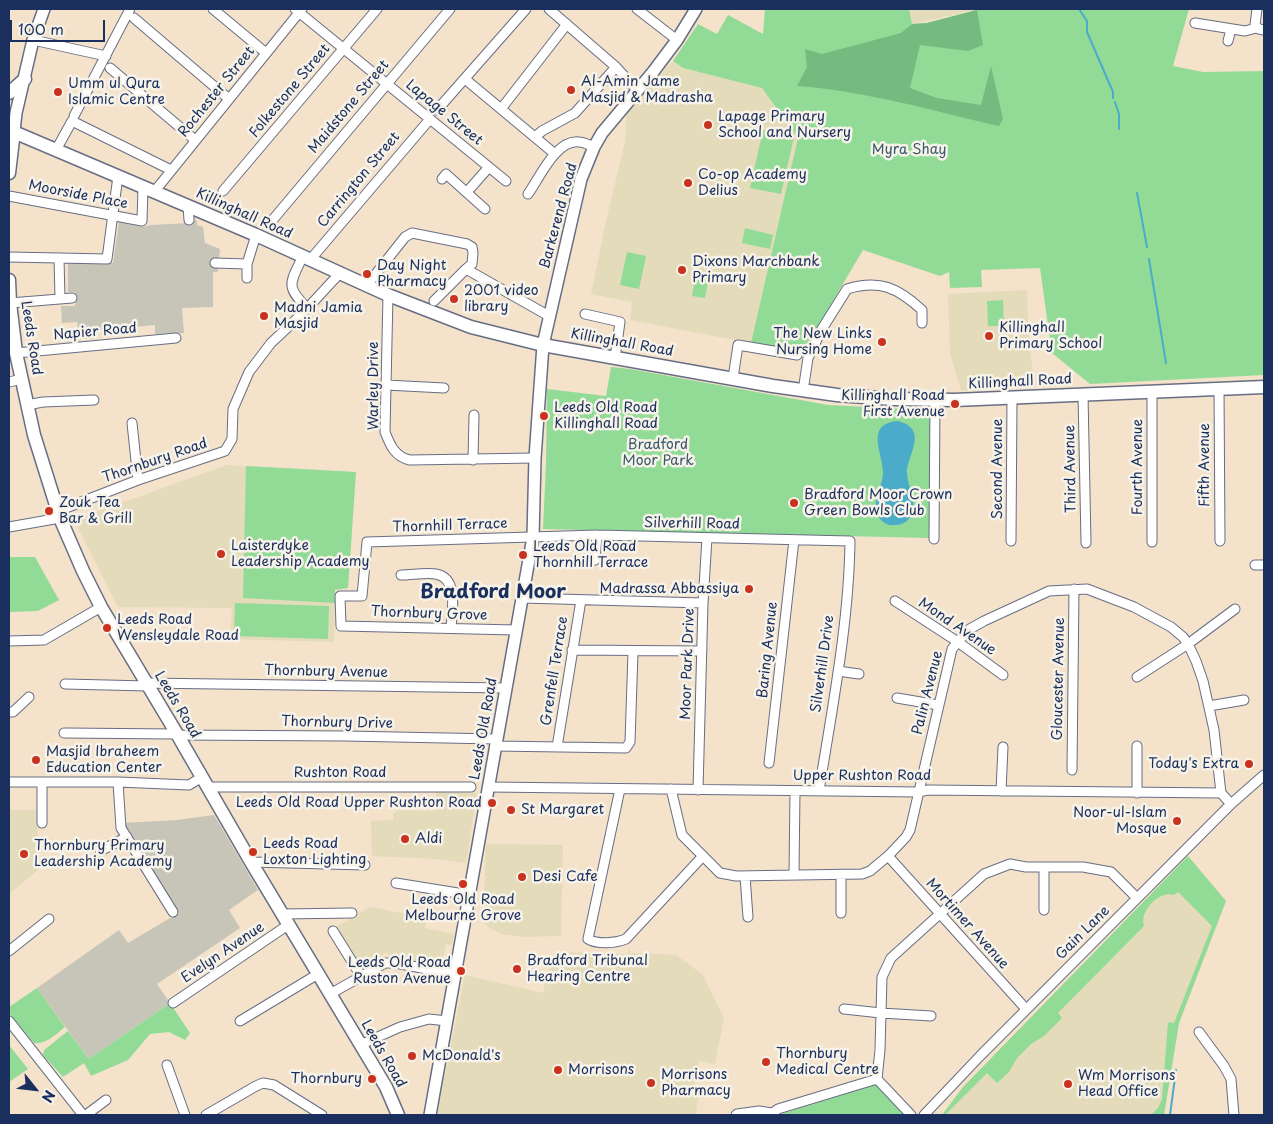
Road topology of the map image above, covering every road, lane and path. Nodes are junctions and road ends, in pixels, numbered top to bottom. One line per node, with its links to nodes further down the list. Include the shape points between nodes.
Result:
1 (44, 9): 17 (main road)
2 (130, 9): 22 (street)
3 (213, 9): 21 (street)
4 (377, 9): 20 (street, Folkestone Street)
5 (450, 9): 27 (street, Maidstone Street)
6 (526, 9): 25 (street)
7 (550, 9): 14 (street)
8 (637, 9): 18 (street)
9 (696, 9): 18 (main road, Barkerend Road)
10 (1257, 9): 16 (street, via 1255,22)
11 (299, 10): 20 (street, Lapage Street); 21 (street, Rochester Street)
12 (134, 18): 30 (street)
13 (1195, 23): 15 (street)
14 (567, 24): 23 (street); 31 (street)
15 (1231, 28): 16 (street, via 1245,31); 19 (street)
16 (1260, 29)
17 (33, 40): 22 (street); 26 (main road)
18 (677, 40): 28 (main road, Barkerend Road)
19 (1228, 40)
20 (344, 48): 27 (street, Lapage Street); 49 (street, Folkestone Street)
21 (266, 53): 30 (street, Rochester Street)
22 (106, 56): 33 (street)
23 (616, 67): 28 (street); 36 (street, via 575,113)
24 (110, 68): 37 (street)
25 (465, 78): 31 (street); 32 (street)
26 (25, 79): 29 (highway); 35 (main road)
27 (387, 83): 34 (street, Lapage Street); 57 (street, Maidstone Street)
28 (637, 90): 38 (main road, Barkerend Road)
29 (9, 93)
30 (229, 99): 37 (street, Rochester Street)
31 (501, 109): 36 (street)
32 (437, 110)
33 (73, 118): 39 (street); 43 (street)
34 (430, 119): 42 (street, Lapage Street); 61 (street, Carrington Street)
35 (11, 130): 39 (highway, Killinghall Road); 41 (highway)
36 (535, 137): 40 (street)
37 (195, 140): 43 (street, Rochester Street)
38 (594, 147): 40 (street, via 574,142); 76 (main road, Barkerend Road, via 581,179)
39 (56, 150): 45 (highway, Killinghall Road)
40 (555, 154): 51 (street)
41 (9, 167): 44 (highway)
42 (489, 167): 47 (street, Lapage Street); 50 (street)
43 (171, 170): 48 (street, Rochester Street)
44 (9, 173)
45 (118, 176): 48 (highway, Killinghall Road); 55 (street)
46 (442, 178): 50 (street, via 446,174)
47 (506, 181)
48 (148, 189): 53 (highway, Killinghall Road); 55 (street, Moorside Place, via 142,221)
49 (223, 191)
50 (467, 192): 54 (street)
51 (528, 194)
52 (9, 196): 55 (street, Moorside Place)
53 (188, 206): 56 (street); 58 (highway, Killinghall Road)
54 (485, 209)
55 (113, 216): 60 (street, via 107,259)
56 (189, 220)
57 (270, 223)
58 (256, 235): 61 (highway, Killinghall Road); 63 (street)
59 (9, 257): 60 (street)
60 (59, 258): 71 (street)
61 (306, 258): 65 (highway, Killinghall Road); 74 (street, Carrington Street, via 291,282 294,295)
62 (215, 263): 63 (street)
63 (247, 264): 66 (street)
64 (466, 269): 68 (street, via 472,264 472,247 412,233 404,237); 72 (street); 76 (street)
65 (340, 273): 68 (highway, Killinghall Road); 74 (street, Thornbury Road)
66 (246, 278)
67 (9, 280): 73 (highway, Leeds Road)
68 (366, 285): 69 (highway, Killinghall Road)
69 (388, 296): 79 (highway, Killinghall Road, via 471,327); 86 (street, Warley Drive)
70 (72, 298): 71 (street)
71 (60, 299): 73 (street)
72 (434, 301)
73 (10, 302): 80 (highway, Leeds Road)
74 (308, 308): 101 (street, Thornbury Road, via 271,343 249,372 233,410 232,439 225,451)
75 (585, 314): 82 (street, via 620,322)
76 (549, 316): 79 (main road, Barkerend Road)
77 (922, 323): 90 (street, via 922,310 906,295 890,288 864,284 847,289 808,358)
78 (176, 338): 80 (street, Napier Road)
79 (543, 345): 82 (highway, Killinghall Road); 99 (main road, Leeds Old Road)
80 (16, 353): 84 (highway, Leeds Road)
81 (797, 355): 83 (street, via 738,345)
82 (616, 358): 83 (highway, Killinghall Road)
83 (733, 378): 90 (highway, Killinghall Road)
84 (22, 379): 85 (street); 96 (highway, Leeds Road)
85 (9, 382)
86 (386, 385): 88 (street); 100 (street, Warley Drive, via 385,432 397,453 410,460)
87 (1264, 387): 89 (highway, Killinghall Road)
88 (444, 388)
89 (1219, 388): 91 (highway, Killinghall Road); 111 (street, Fifth Avenue)
90 (803, 391): 95 (highway, Killinghall Road, via 883,399)
91 (1152, 391): 92 (highway, Killinghall Road); 112 (street, Fourth Avenue)
92 (1083, 394): 93 (highway, Killinghall Road); 113 (street, Third Avenue)
93 (1012, 398): 95 (highway, Killinghall Road); 110 (street, Second Avenue)
94 (94, 400): 96 (street)
95 (935, 400): 107 (street)
96 (27, 405): 102 (highway, Leeds Road)
97 (474, 415): 100 (street)
98 (132, 423): 101 (street)
99 (536, 458): 100 (street, Warley Drive); 105 (main road, Leeds Old Road)
100 (473, 460)
101 (138, 480): 102 (street, Thornbury Road)
102 (59, 514): 103 (street, Thornbury Road); 121 (highway, Leeds Road)
103 (9, 527)
104 (597, 535): 105 (street, Silverhill Road); 106 (street, Silverhill Road); 114 (street)
105 (534, 537): 117 (main road, Leeds Old Road); 123 (street, Thornhill Terrace, via 367,542 362,596 340,596)
106 (707, 538): 108 (street, Silverhill Road); 120 (street, Moor Park Drive)
107 (934, 539)
108 (794, 540): 109 (street, Silverhill Road); 151 (street, Baring Avenue)
109 (850, 541): 132 (street, Silverhill Drive)
110 (1011, 541)
111 (1220, 541)
112 (1152, 542)
113 (1086, 543)
114 (595, 560)
115 (401, 575): 124 (street, via 437,574 449,582 452,588)
116 (1074, 589): 127 (street, Palin Avenue, via 1049,591 984,621 968,630); 128 (street, Palin Avenue, via 1086,589 1134,607 1171,626); 152 (street, Gloucester Avenue)
117 (522, 598): 118 (street); 125 (main road, Leeds Old Road)
118 (581, 600): 120 (street); 129 (street, Grenfell Terrace)
119 (895, 601): 127 (street, Mond Avenue)
120 (703, 603): 130 (street, Moor Park Drive)
121 (101, 606): 126 (street, via 44,640); 137 (highway, Leeds Road)
122 (1235, 609): 128 (street)
123 (340, 626): 124 (street, Thornbury Grove)
124 (451, 628): 125 (street, Thornbury Grove)
125 (516, 630): 138 (main road, Leeds Old Road)
126 (9, 640)
127 (958, 642): 134 (street, Mond Avenue); 142 (street, Palin Avenue, via 952,649)
128 (1188, 644): 135 (street); 143 (street, Palin Avenue, via 1199,668)
129 (572, 650): 131 (street); 149 (street, Grenfell Terrace)
130 (702, 651): 131 (street); 162 (street, Moor Park Drive)
131 (634, 652): 149 (street, Thornbury Drive, via 630,742 626,748)
132 (838, 671): 133 (street); 164 (street, Silverhill Drive)
133 (859, 674)
134 (1004, 676)
135 (1137, 677)
136 (65, 684): 137 (street, Thornbury Avenue)
137 (147, 684): 138 (street, Thornbury Avenue); 146 (highway, Leeds Road)
138 (506, 688): 147 (main road, Leeds Old Road)
139 (29, 697): 144 (street, via 14,712)
140 (897, 698): 142 (street)
141 (1244, 700): 143 (street)
142 (938, 705): 166 (street, Palin Avenue)
143 (1209, 706): 168 (street, Palin Avenue)
144 (9, 712)
145 (64, 732): 146 (street, Thornbury Drive)
146 (178, 734): 147 (street, Thornbury Drive); 157 (highway, Leeds Road)
147 (496, 743): 149 (street, Thornbury Drive); 159 (main road, Leeds Old Road)
148 (1137, 746): 167 (street)
149 (557, 747)
150 (1003, 747): 165 (street)
151 (769, 763)
152 (1072, 770)
153 (1264, 775): 169 (street, Gain Lane)
154 (9, 782): 155 (street, Rushton Road)
155 (42, 782): 156 (street, Rushton Road); 170 (street)
156 (118, 782): 157 (street, Rushton Road, via 189,785); 171 (street, via 121,828)
157 (205, 782): 158 (street, Rushton Road); 175 (highway, Leeds Road)
158 (471, 787)
159 (488, 788): 160 (street, Upper Rushton Road); 182 (main road, Leeds Old Road)
160 (620, 789): 161 (street, Upper Rushton Road); 174 (street, via 588,939 593,942 626,939)
161 (671, 790): 162 (street, Upper Rushton Road); 174 (street, Palin Avenue, via 682,835)
162 (698, 790): 163 (street, Upper Rushton Road)
163 (795, 791): 164 (street, Upper Rushton Road); 178 (street)
164 (818, 791): 166 (street, Upper Rushton Road)
165 (1001, 791): 166 (street, Upper Rushton Road); 167 (street, Upper Rushton Road)
166 (918, 792): 173 (street, Palin Avenue, via 910,830)
167 (1137, 793): 168 (street, Upper Rushton Road)
168 (1221, 793): 169 (street)
169 (1231, 804): 183 (street, Gain Lane)
170 (42, 823)
171 (127, 837): 172 (street); 185 (street)
172 (100, 852)
173 (888, 856): 179 (street, Palin Avenue, via 870,871); 188 (street, Mortimer Avenue)
174 (702, 857): 180 (street, Palin Avenue, via 720,873)
175 (251, 862): 176 (street); 191 (highway, Leeds Road)
176 (365, 865)
177 (1044, 867): 183 (street, via 1082,867 1110,872); 184 (street); 188 (street, via 1010,864 984,874)
178 (794, 874): 179 (street, Palin Avenue); 180 (street, Palin Avenue)
179 (841, 875): 187 (street)
180 (745, 876): 189 (street)
181 (396, 883): 182 (street)
182 (470, 895): 194 (main road, Leeds Old Road)
183 (1137, 898): 200 (street, Gain Lane)
184 (1044, 910)
185 (172, 912)
186 (352, 913): 191 (street)
187 (841, 913)
188 (940, 914): 200 (street, Mortimer Avenue); 201 (street, via 891,958 882,977)
189 (748, 917)
190 (49, 919): 193 (street)
191 (285, 919): 195 (highway, Leeds Road); 198 (street, Evelyn Avenue)
192 (333, 931): 196 (street)
193 (9, 951)
194 (456, 972): 196 (street, via 390,962); 205 (main road, Leeds Old Road)
195 (318, 974): 197 (highway, Leeds Road); 204 (street)
196 (361, 976): 197 (street)
197 (330, 994): 207 (highway, Leeds Road)
198 (173, 1003)
199 (844, 1009): 201 (street)
200 (1026, 1010): 220 (street, Gain Lane)
201 (881, 1013): 202 (street); 209 (street)
202 (931, 1016)
203 (9, 1021): 212 (street)
204 (240, 1021)
205 (447, 1021): 207 (street, via 433,1019 400,1027); 217 (main road, Leeds Old Road)
206 (1199, 1032): 221 (street, via 1231,1079)
207 (360, 1045): 216 (highway, Leeds Road, via 386,1087)
208 (166, 1065): 213 (street)
209 (877, 1079): 211 (street, via 778,1109); 219 (street)
210 (106, 1100): 212 (street)
211 (771, 1114): 218 (street, via 759,1111)
212 (85, 1115)
213 (185, 1115)
214 (206, 1115): 215 (street, via 263,1083 274,1086)
215 (322, 1115)
216 (398, 1115)
217 (430, 1115)
218 (736, 1115)
219 (911, 1115)
220 (924, 1115)
221 (1234, 1115)

